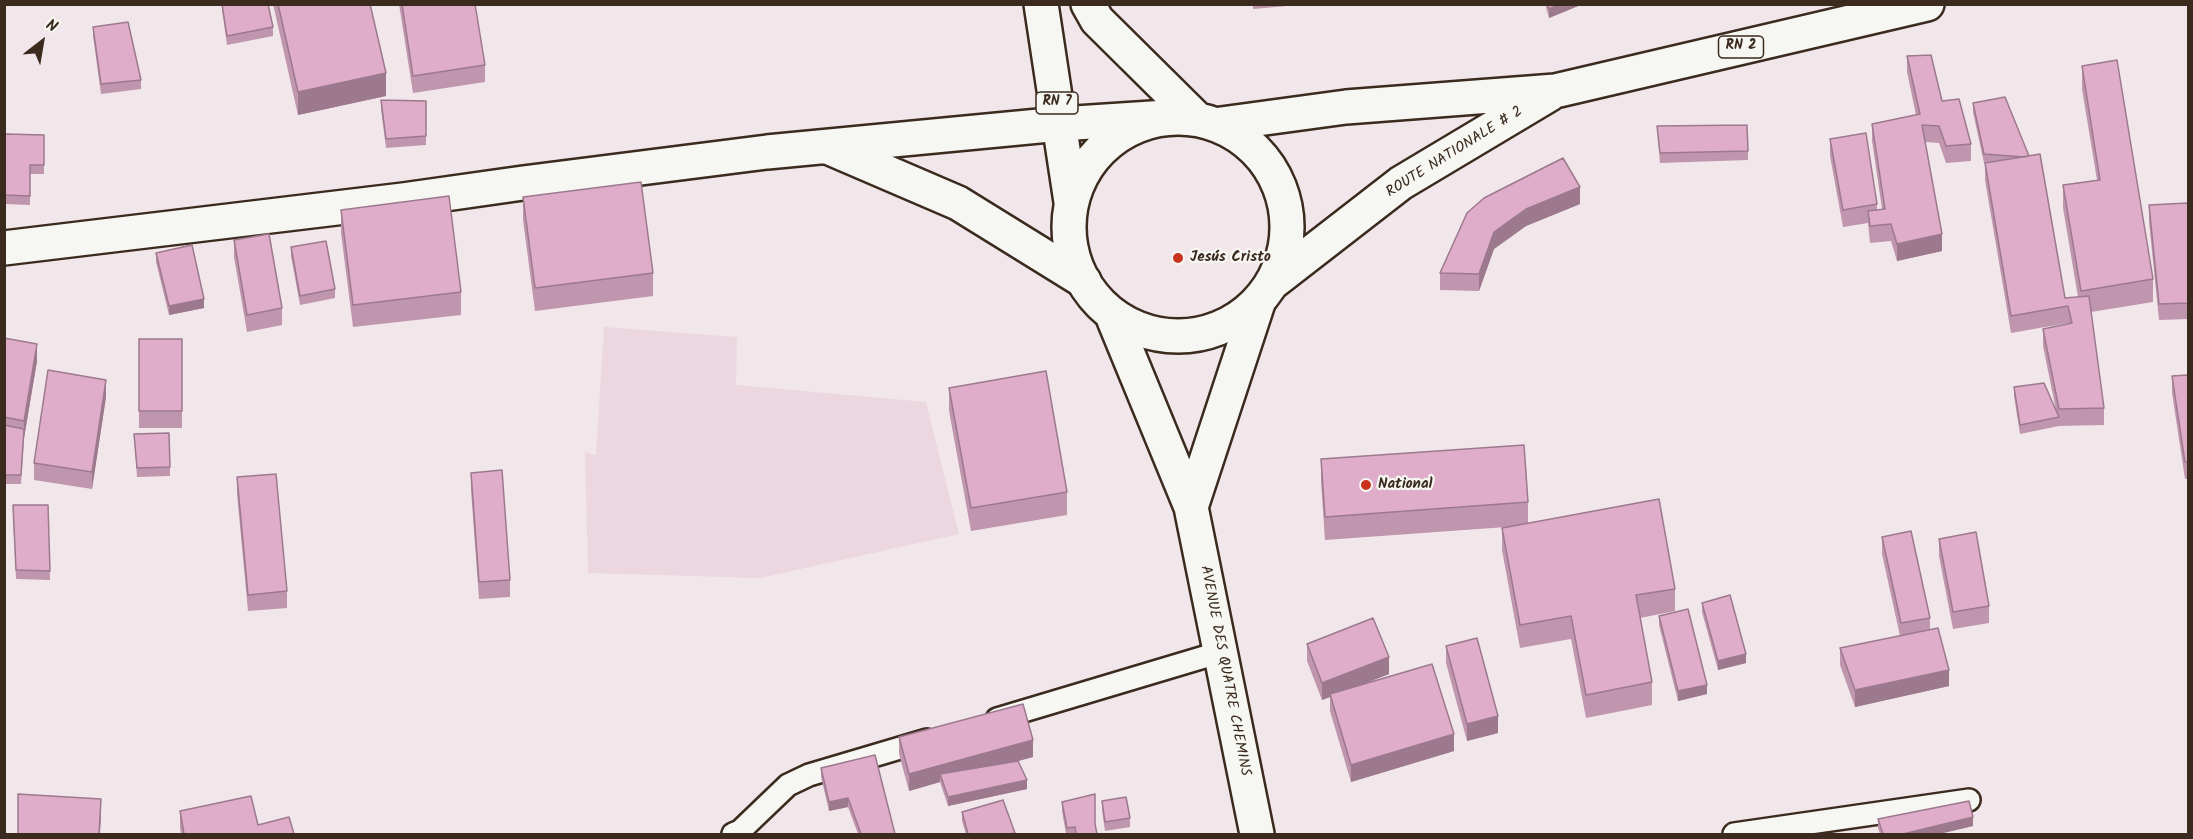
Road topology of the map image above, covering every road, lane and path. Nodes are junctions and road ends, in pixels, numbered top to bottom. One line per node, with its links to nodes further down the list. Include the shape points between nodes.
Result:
1 (1041, 4): 7 (main road, RN 7)
2 (1088, 4): 6 (main road, AVENUE DES QUATRE CHEMINS, via 1097,20)
3 (1927, 4): 4 (main road, ROUTE NATIONALE # 2 / RN 2)
4 (1873, 10): 5 (main road, ROUTE NATIONALE # 2 / RN 2)
5 (1555, 91): 6 (main road, ROUTE NATIONALE # 2 / RN 2); 12 (main road, ROUTE NATIONALE # 2 / RN 2, via 1401,183)
6 (1195, 120): 7 (main road); 9 (main road, via 1125,133 1091,161); 12 (main road, AVENUE DES QUATRE CHEMINS, via 1238,133 1277,182 1285,207 1287,234 1283,260)
7 (1060, 124): 8 (main road); 9 (main road, RN 7)
8 (828, 148): 10 (main road, via 767,152); 11 (main road, via 958,203)
9 (1071, 202): 11 (main road, via 1070,243)
10 (4, 248)
11 (1083, 281): 13 (main road)
12 (1265, 293): 13 (main road, ROUTE NATIONALE # 2, via 1232,322 1194,335 1142,332); 14 (main road, AVENUE DES QUATRE CHEMINS)
13 (1114, 320): 14 (main road, AVENUE DES QUATRE CHEMINS)
14 (1191, 507): 15 (main road, AVENUE DES QUATRE CHEMINS)
15 (1221, 652): 16 (lane); 20 (main road, AVENUE DES QUATRE CHEMINS)
16 (981, 724)
17 (947, 734): 19 (lane, via 788,785)
18 (1969, 800): 21 (lane)
19 (733, 834)
20 (1257, 834)
21 (1734, 834)

